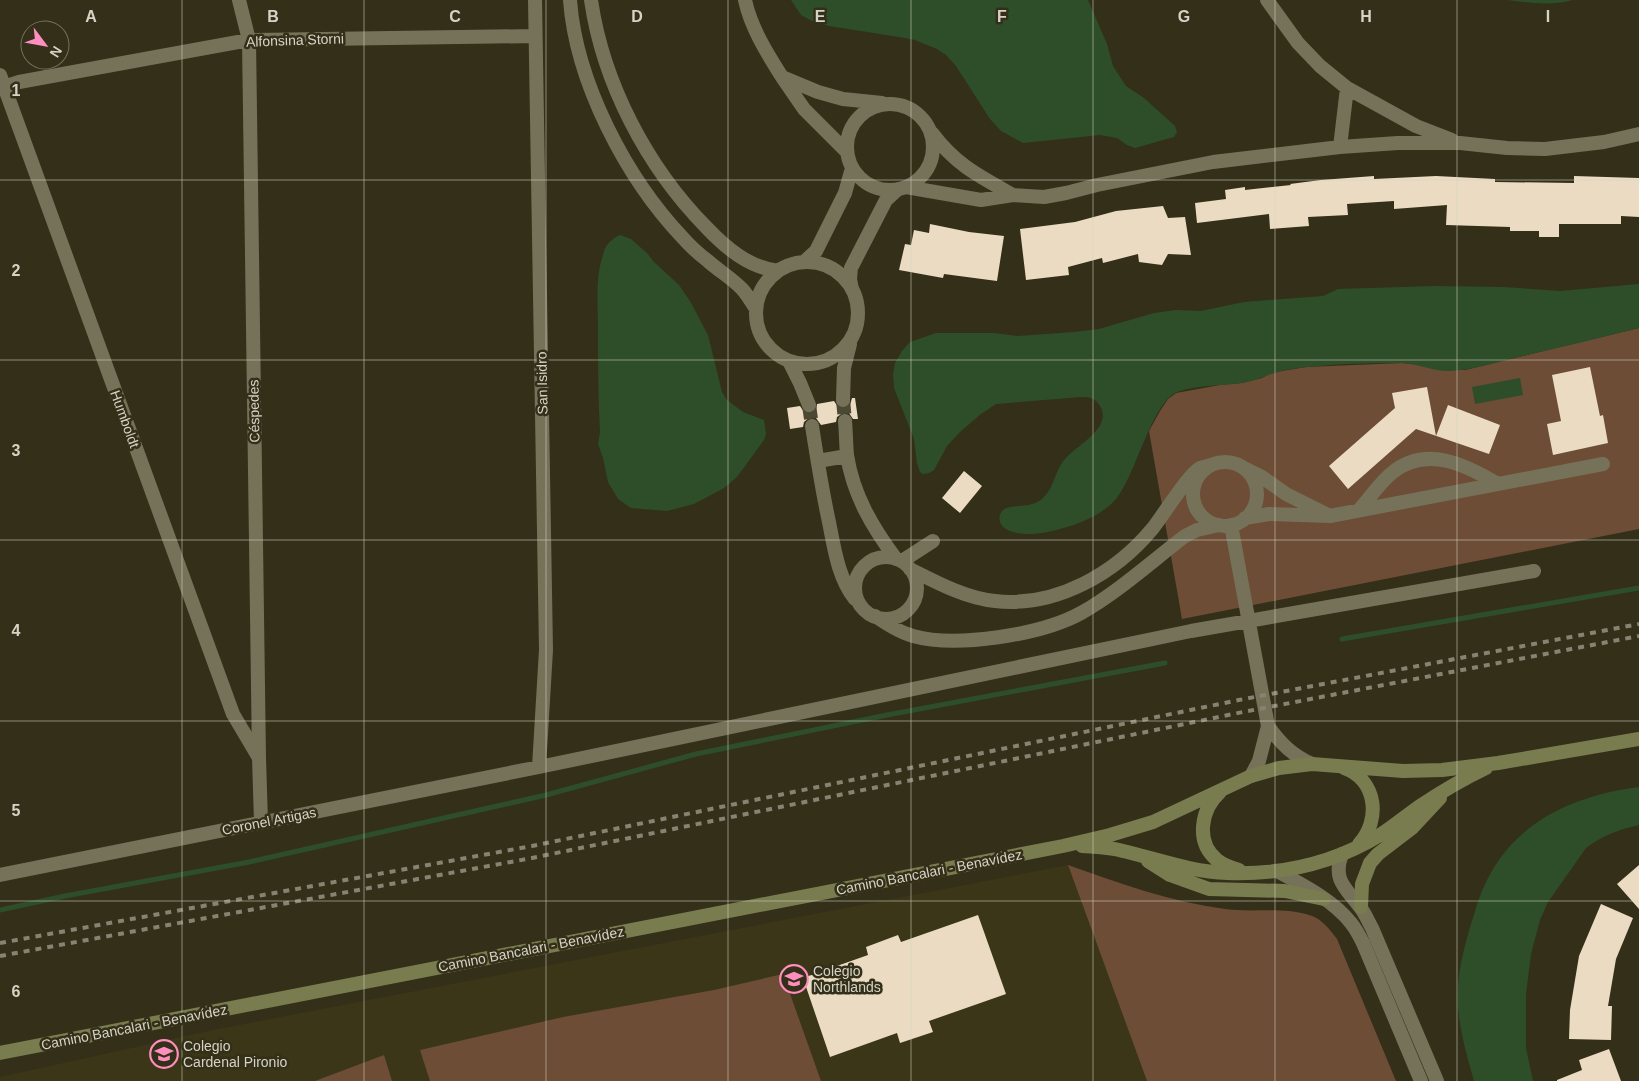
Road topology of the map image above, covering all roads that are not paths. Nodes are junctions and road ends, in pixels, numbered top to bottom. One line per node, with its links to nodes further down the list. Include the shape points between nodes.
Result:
1 (239, 0): 8 (street, Céspedes)
2 (535, 0): 7 (street, San Isidro)
3 (570, 0): 24 (street, via 585,71 617,146 661,214 707,261 744,291)
4 (591, 0): 22 (street, via 600,42 625,108 669,185 715,236 739,256 764,269)
5 (745, 0): 9 (street, via 757,33)
6 (1267, 0): 11 (street, via 1298,42)
7 (535, 36): 8 (street, Alfonsina Storni); 53 (street, San Isidro, via 546,650)
8 (249, 40): 10 (street, Alfonsina Storni); 49 (street, Céspedes)
9 (782, 77): 12 (street, via 843,99); 17 (street, via 804,109)
10 (1, 84): 49 (street, Humboldt, via 233,714)
11 (1347, 88): 15 (street, via 1416,126); 16 (street)
12 (888, 104): 13 (street, via 912,110); 17 (street, via 872,108 855,122 848,136)
13 (928, 128): 19 (street, via 933,151 929,166 919,179); 20 (street, via 952,157)
14 (1638, 134): 15 (street, via 1545,150)
15 (1460, 143): 16 (street)
16 (1340, 146): 20 (street, via 1213,162 1066,194)
17 (847, 152): 18 (street)
18 (852, 168): 19 (street, via 875,188); 21 (street, via 845,194 816,251)
19 (902, 188): 20 (street, via 981,200); 23 (street, via 882,206 851,268)
20 (1013, 195)
21 (804, 262): 22 (street); 23 (street, via 832,269)
22 (778, 271): 24 (street, via 760,292)
23 (853, 290): 25 (street, via 858,309)
24 (756, 309): 26 (street, via 758,328 766,345)
25 (852, 338): 26 (street, via 840,352 825,361); 27 (street, via 844,368)
26 (789, 362): 28 (street)
27 (842, 400)
28 (809, 405)
29 (845, 421): 31 (street)
30 (812, 426): 32 (street)
31 (847, 456): 32 (street); 42 (street, via 853,482 871,523)
32 (818, 462): 44 (street, via 836,555 846,584)
33 (1603, 464): 36 (street)
34 (1212, 465): 35 (street, via 1230,462); 40 (street, via 1196,481 1194,498 1204,518); 42 (street, via 1200,468 1192,476 1129,554 1094,579 1071,590 1043,598 995,601 954,589)
35 (1241, 467): 38 (street); 39 (street, via 1253,480 1256,491 1253,509)
36 (1498, 484): 37 (street); 37 (street, via 1455,464 1419,458 1393,472)
37 (1360, 510): 38 (street)
38 (1330, 516): 39 (street, via 1270,514)
39 (1245, 518): 40 (street)
40 (1225, 525): 45 (street, via 1197,530 1185,536 1079,614 1030,631 972,640 933,639 892,628); 46 (street)
41 (933, 540): 42 (street)
42 (903, 563): 44 (street, via 885,557 874,559 861,570 855,586 856,597); 45 (street, via 916,584 911,605 898,616)
43 (1534, 571): 46 (street, Coronel Artigas)
44 (862, 607): 45 (street)
45 (876, 616)
46 (1250, 622): 47 (street); 53 (street, Coronel Artigas, via 1191,631)
47 (1268, 726): 51 (street, via 1282,745); 54 (street, via 1259,761)
48 (1639, 739): 50 (main road, Camino Bancalari - Benavídez)
49 (259, 758): 57 (street, Céspedes)
50 (1498, 763): 52 (main road, Camino Bancalari - Benavídez, via 1421,772); 55 (main road, Camino Bancalari - Benavídez)
51 (1312, 764): 52 (main road, Camino Bancalari - Benavídez); 54 (main road, Camino Bancalari - Benavídez)
52 (1336, 765): 59 (main road, via 1350,770 1362,780 1374,808 1366,837)
53 (539, 767): 57 (street, Coronel Artigas)
54 (1251, 776): 56 (main road, Camino Bancalari - Benavídez)
55 (1449, 788): 59 (main road, Camino Bancalari - Benavídez); 66 (main road, via 1412,828 1370,863 1362,884)
56 (1224, 789): 58 (main road, Camino Bancalari - Benavídez, via 1153,822); 63 (main road, via 1204,814 1207,846 1216,860)
57 (262, 822): 64 (street, Coronel Artigas)
58 (1063, 846): 61 (main road, Camino Bancalari - Benavídez, via 1104,847); 67 (main road, Camino Bancalari - Benavídez)
59 (1355, 848): 60 (main road, Camino Bancalari - Benavídez)
60 (1342, 854): 62 (main road, Camino Bancalari - Benavídez); 66 (street, via 1339,879)
61 (1138, 855): 63 (main road, Camino Bancalari - Benavídez, via 1209,871); 65 (main road, via 1170,875 1209,889 1285,890)
62 (1277, 871): 63 (main road, Camino Bancalari - Benavídez); 65 (street)
63 (1246, 873)
64 (0, 875)
65 (1324, 900): 68 (street, via 1351,923 1363,943)
66 (1361, 908): 69 (street)
67 (0, 1053)
68 (1421, 1081)
69 (1437, 1081)

